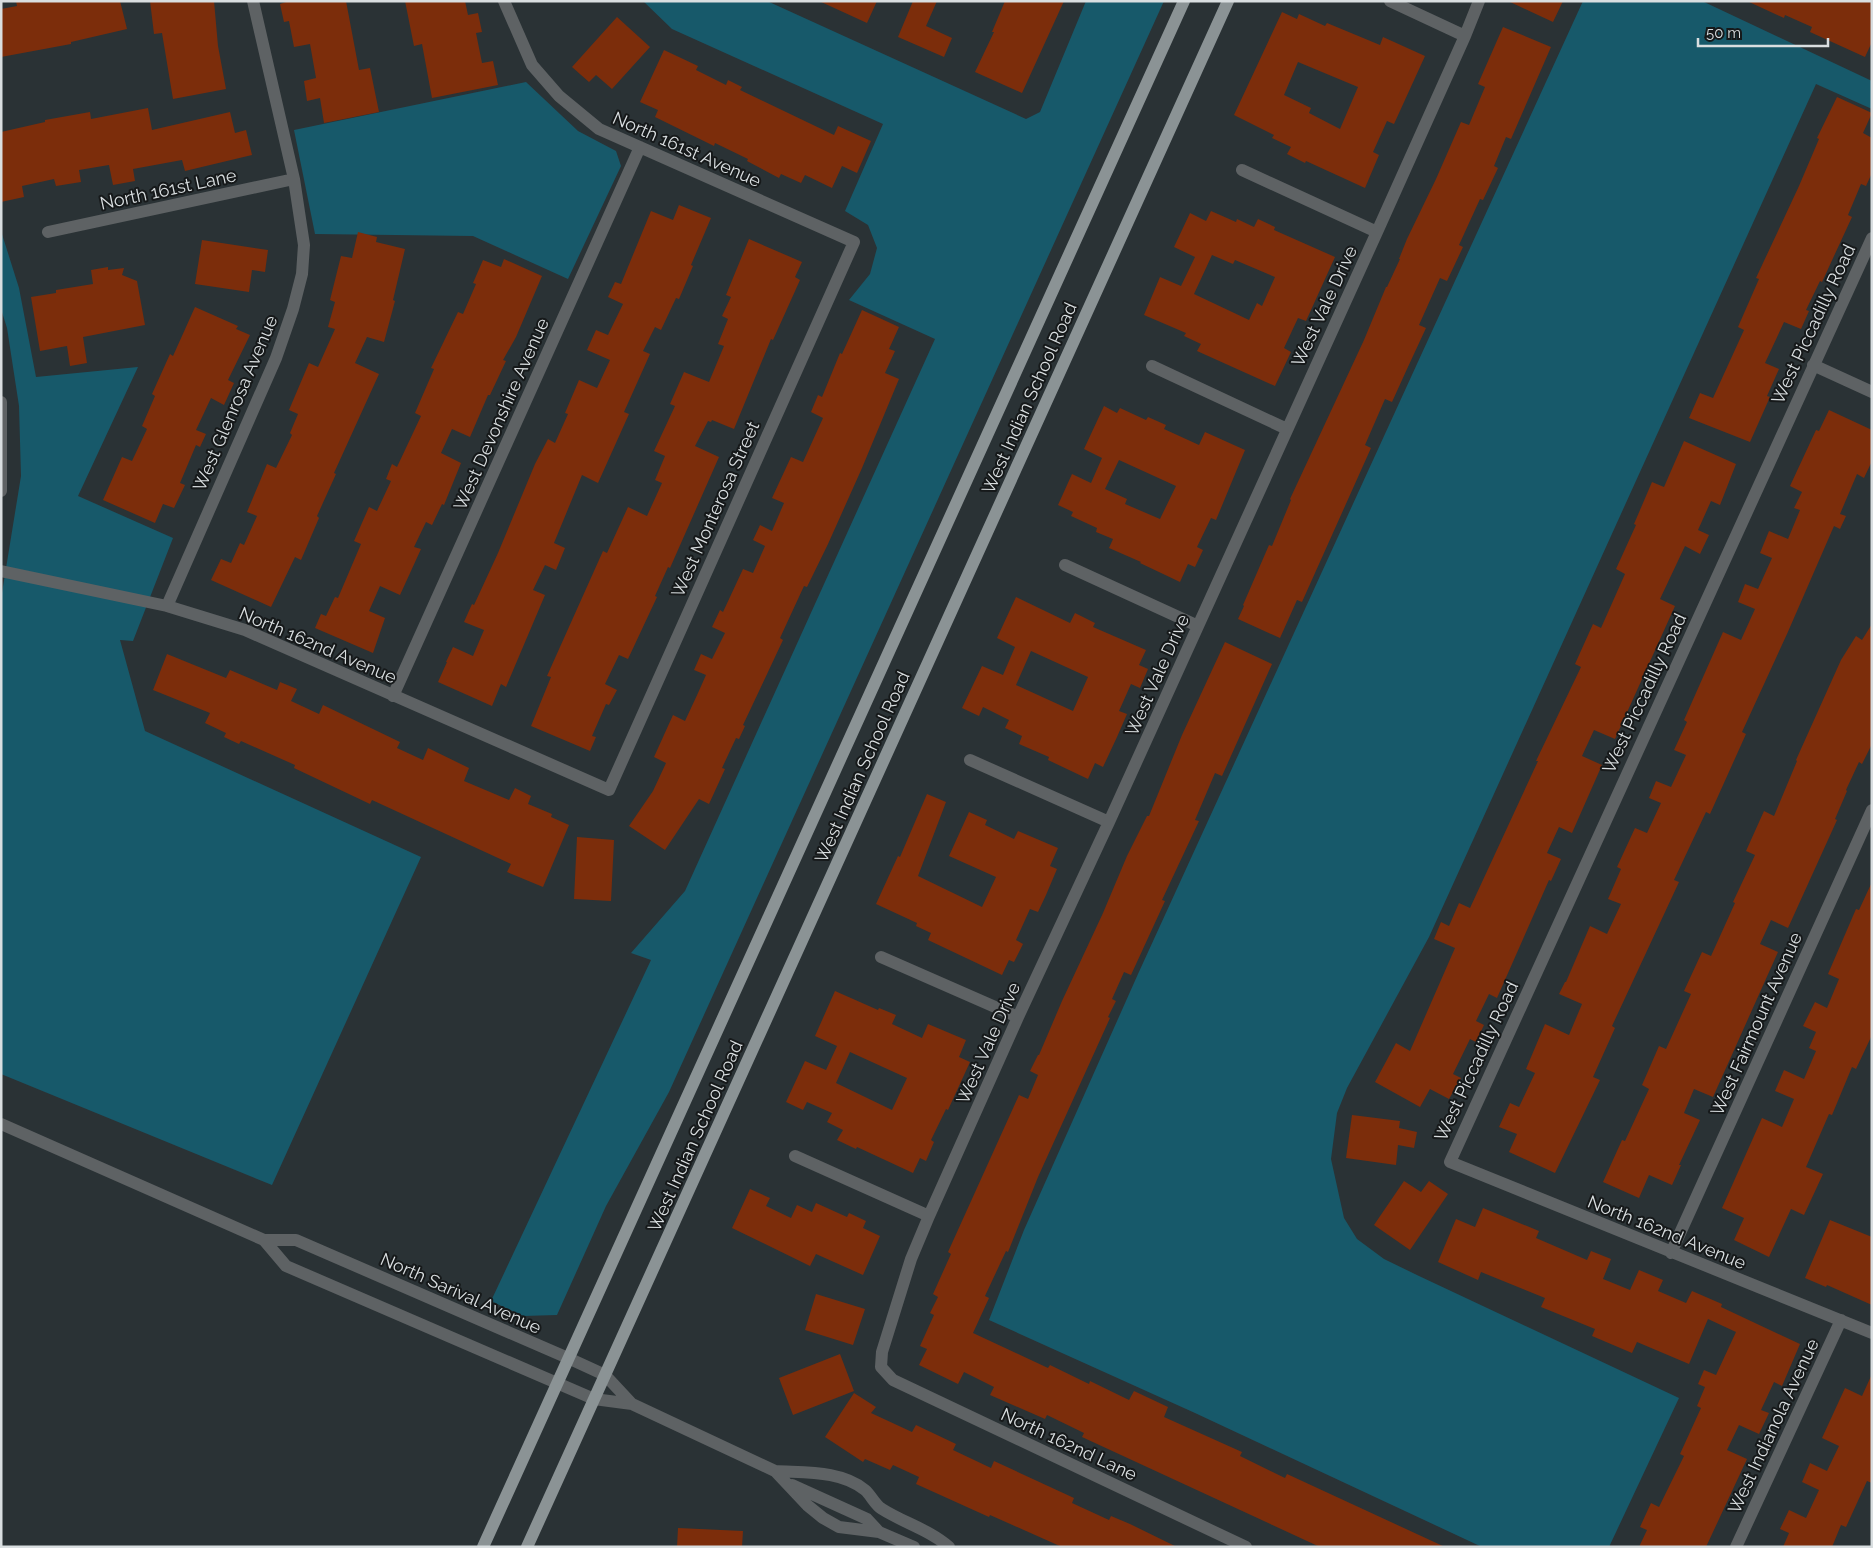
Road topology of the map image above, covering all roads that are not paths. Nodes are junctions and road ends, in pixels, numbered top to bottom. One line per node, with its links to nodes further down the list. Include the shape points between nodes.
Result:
1 (253, 1): 10 (street, West Glenrosa Avenue)
2 (504, 1): 8 (street, North 161st Avenue, via 532,65 559,96 600,129)
3 (1184, 1): 40 (main road, West Indian School Road)
4 (1228, 1): 42 (main road, West Indian School Road)
5 (1390, 1): 7 (street)
6 (1479, 1): 7 (street, West Vale Drive)
7 (1466, 36): 12 (street, West Vale Drive)
8 (640, 147): 14 (street, North 161st Avenue); 25 (street, West Devonshire Avenue)
9 (1242, 170): 12 (street)
10 (294, 179): 11 (street, North 161st Lane); 23 (street, West Glenrosa Avenue, via 304,245 302,274 293,308 276,358)
11 (48, 232)
12 (1377, 232): 19 (street, West Vale Drive)
13 (1872, 238): 15 (street, West Piccadilly Road)
14 (854, 242): 27 (street, West Monterosa Street)
15 (1813, 365): 17 (street); 34 (street, West Piccadilly Road)
16 (1152, 366): 19 (street)
17 (1872, 392)
18 (1, 402): 20 (street)
19 (1287, 429): 24 (street, West Vale Drive)
20 (1, 491)
21 (1065, 565): 24 (street)
22 (1, 571): 23 (street, North 162nd Avenue)
23 (168, 606): 25 (street, North 162nd Avenue, via 245,630)
24 (1198, 626): 29 (street, West Vale Drive)
25 (393, 696): 27 (street, North 162nd Avenue)
26 (970, 760): 29 (street)
27 (609, 790)
28 (1872, 810): 37 (street, West Fairmount Avenue)
29 (1109, 822): 31 (street, West Vale Drive)
30 (881, 957): 31 (street)
31 (1018, 1018): 35 (street, West Vale Drive)
32 (1, 1124): 36 (street, North Sarival Avenue)
33 (796, 1156): 35 (street)
34 (1450, 1162): 37 (street, North 162nd Avenue)
35 (929, 1216): 41 (street, West Vale Drive, via 903,1285 882,1352)
36 (264, 1240): 40 (street, North Sarival Avenue, via 296,1240); 43 (street, North Sarival Avenue, via 286,1266)
37 (1671, 1253): 38 (street, North 162nd Avenue)
38 (1841, 1320): 39 (street, North 162nd Avenue); 54 (street, West Indianola Avenue)
39 (1872, 1333)
40 (568, 1358): 42 (street, North Sarival Avenue); 43 (main road, West Indian School Road)
41 (881, 1367): 53 (street, North 162nd Lane, via 893,1380)
42 (605, 1375): 44 (main road, West Indian School Road); 45 (street, North Sarival Avenue)
43 (558, 1382): 44 (street, North Sarival Avenue); 49 (main road, West Indian School Road)
44 (594, 1399): 45 (street, North Sarival Avenue); 50 (main road, West Indian School Road)
45 (632, 1404): 46 (street, North Sarival Avenue)
46 (776, 1471): 47 (street, North Sarival Avenue); 52 (street, North Sarival Avenue, via 829,1475 849,1480 865,1490 881,1508 936,1536)
47 (787, 1483): 48 (street, North Sarival Avenue, via 866,1519); 48 (street, North Sarival Avenue, via 807,1505 839,1527)
48 (879, 1532): 51 (street, North Sarival Avenue)
49 (483, 1547)
50 (527, 1547)
51 (914, 1547)
52 (950, 1547)
53 (1246, 1547)
54 (1736, 1547)

